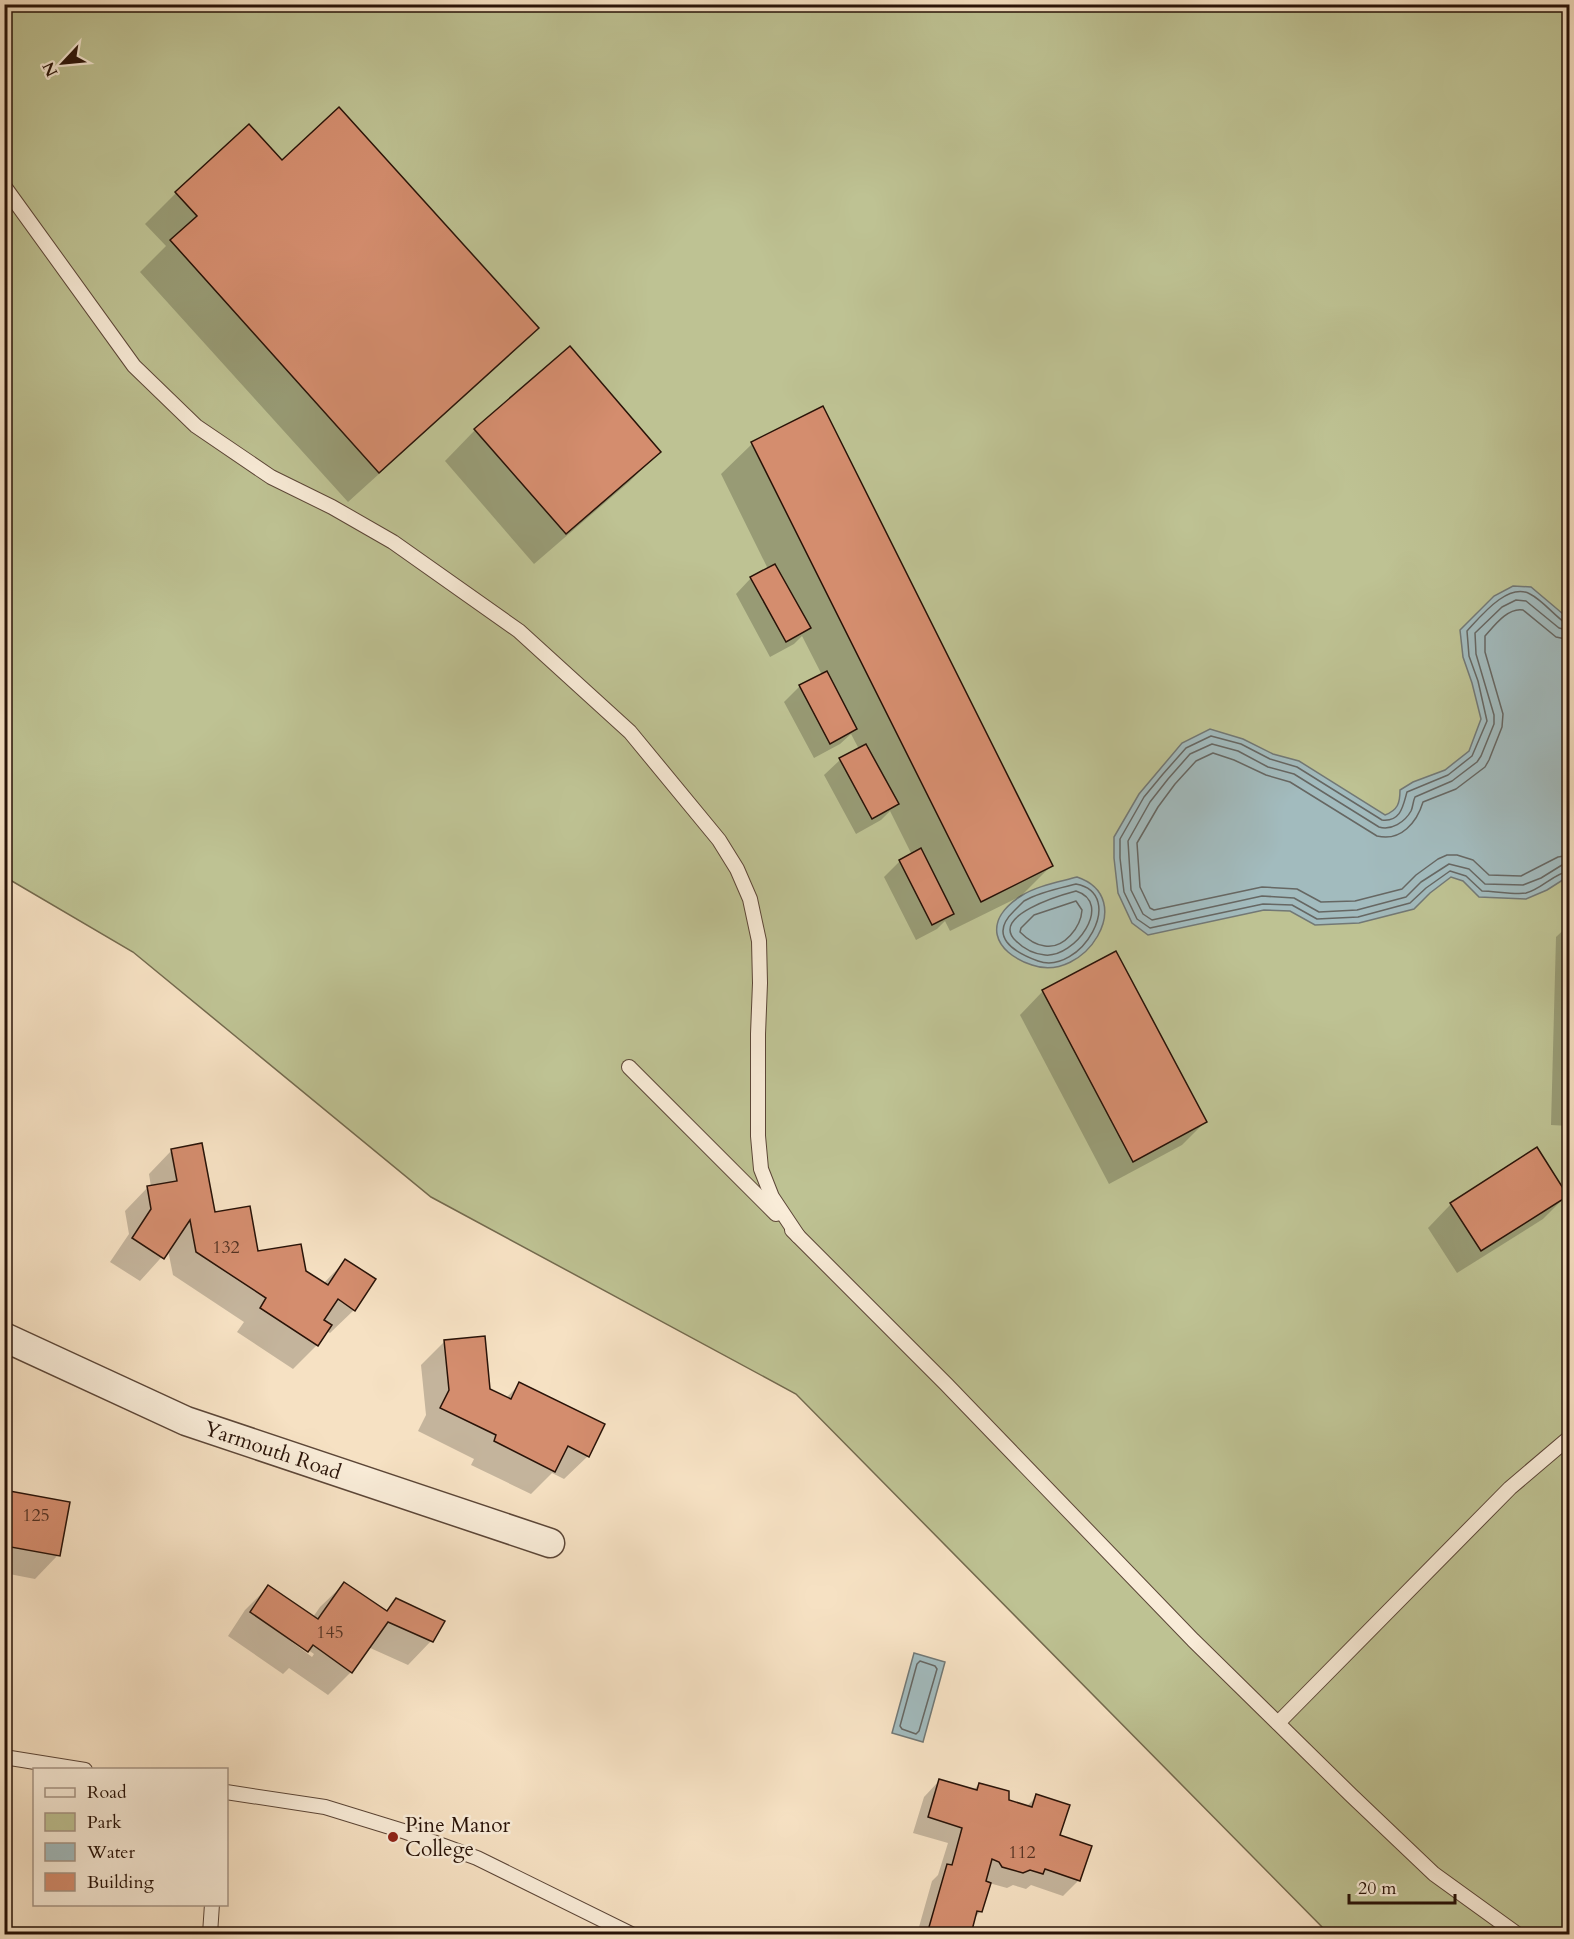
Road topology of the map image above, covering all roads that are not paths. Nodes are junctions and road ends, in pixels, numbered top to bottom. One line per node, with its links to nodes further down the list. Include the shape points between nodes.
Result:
1 (4, 186): 3 (lane, via 134,366 196,426 271,477 393,542 519,631 630,732 719,840 750,899 759,941 761,1169 772,1197)
2 (629, 1067): 3 (lane)
3 (798, 1236): 7 (lane)
4 (4, 1337): 6 (street, Yarmouth Road, via 186,1421)
5 (1569, 1437): 7 (lane, via 1510,1488)
6 (550, 1543)
7 (1278, 1723): 14 (lane, via 1434,1874)
8 (4, 1757): 9 (lane)
9 (73, 1768)
10 (228, 1792): 13 (lane, via 325,1807 414,1834 477,1858)
11 (212, 1906): 12 (lane)
12 (210, 1935)
13 (631, 1935)
14 (1517, 1935)

